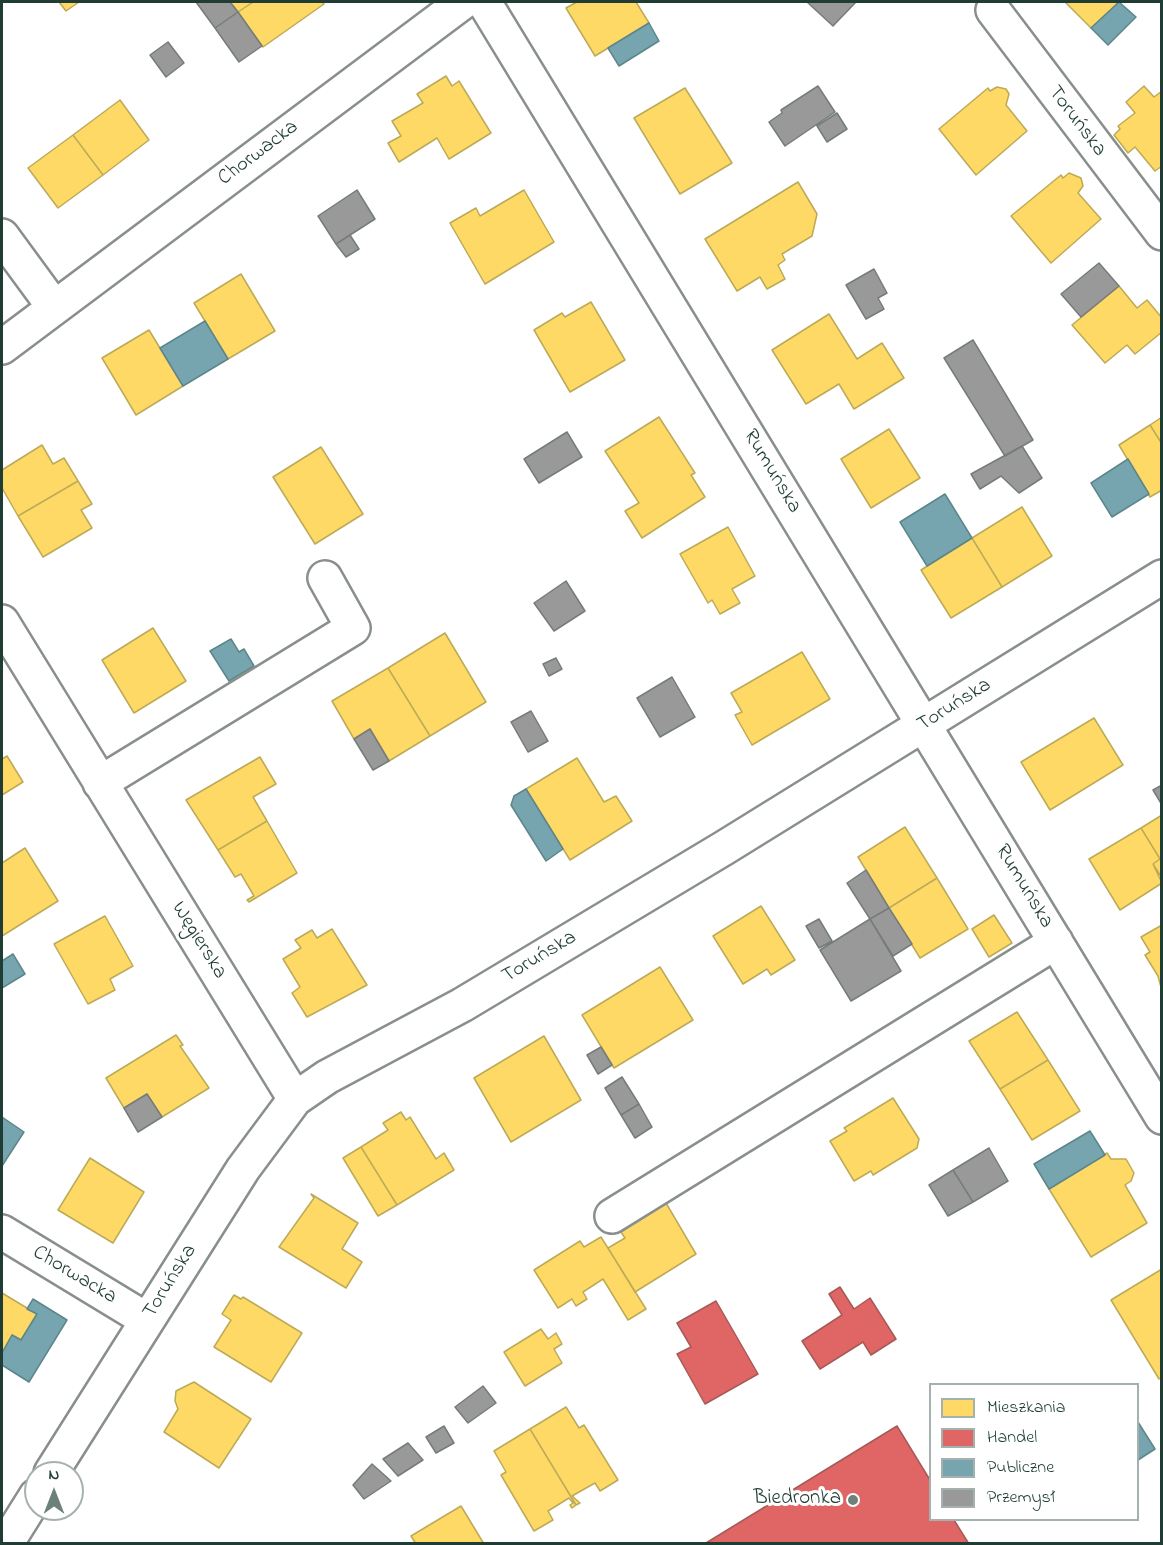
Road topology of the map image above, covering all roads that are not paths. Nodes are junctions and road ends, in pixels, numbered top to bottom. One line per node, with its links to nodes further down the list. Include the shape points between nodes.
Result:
1 (463, 2): 6 (street, Chorwacka)
2 (484, 2): 11 (street, Rumuńska)
3 (993, 10): 4 (street, Toruńska)
4 (1161, 233)
5 (2, 236): 6 (street)
6 (54, 307): 7 (street, Chorwacka)
7 (2, 347)
8 (1161, 576): 11 (street, Toruńska)
9 (325, 578): 12 (street, via 353,628)
10 (2, 622): 12 (street, Węgierska)
11 (925, 725): 13 (street, Rumuńska); 14 (street, Toruńska, via 482,993 327,1077)
12 (100, 783): 14 (street, Węgierska)
13 (1056, 942): 15 (street, Rumuńska); 16 (street, Rumuńska)
14 (295, 1099): 18 (street, Toruńska, via 243,1169)
15 (1161, 1118)
16 (612, 1216)
17 (2, 1232): 18 (street, Chorwacka)
18 (147, 1320): 19 (street, Toruńska)
19 (59, 1461)
20 (24, 1515): 21 (street)
21 (6, 1544)

